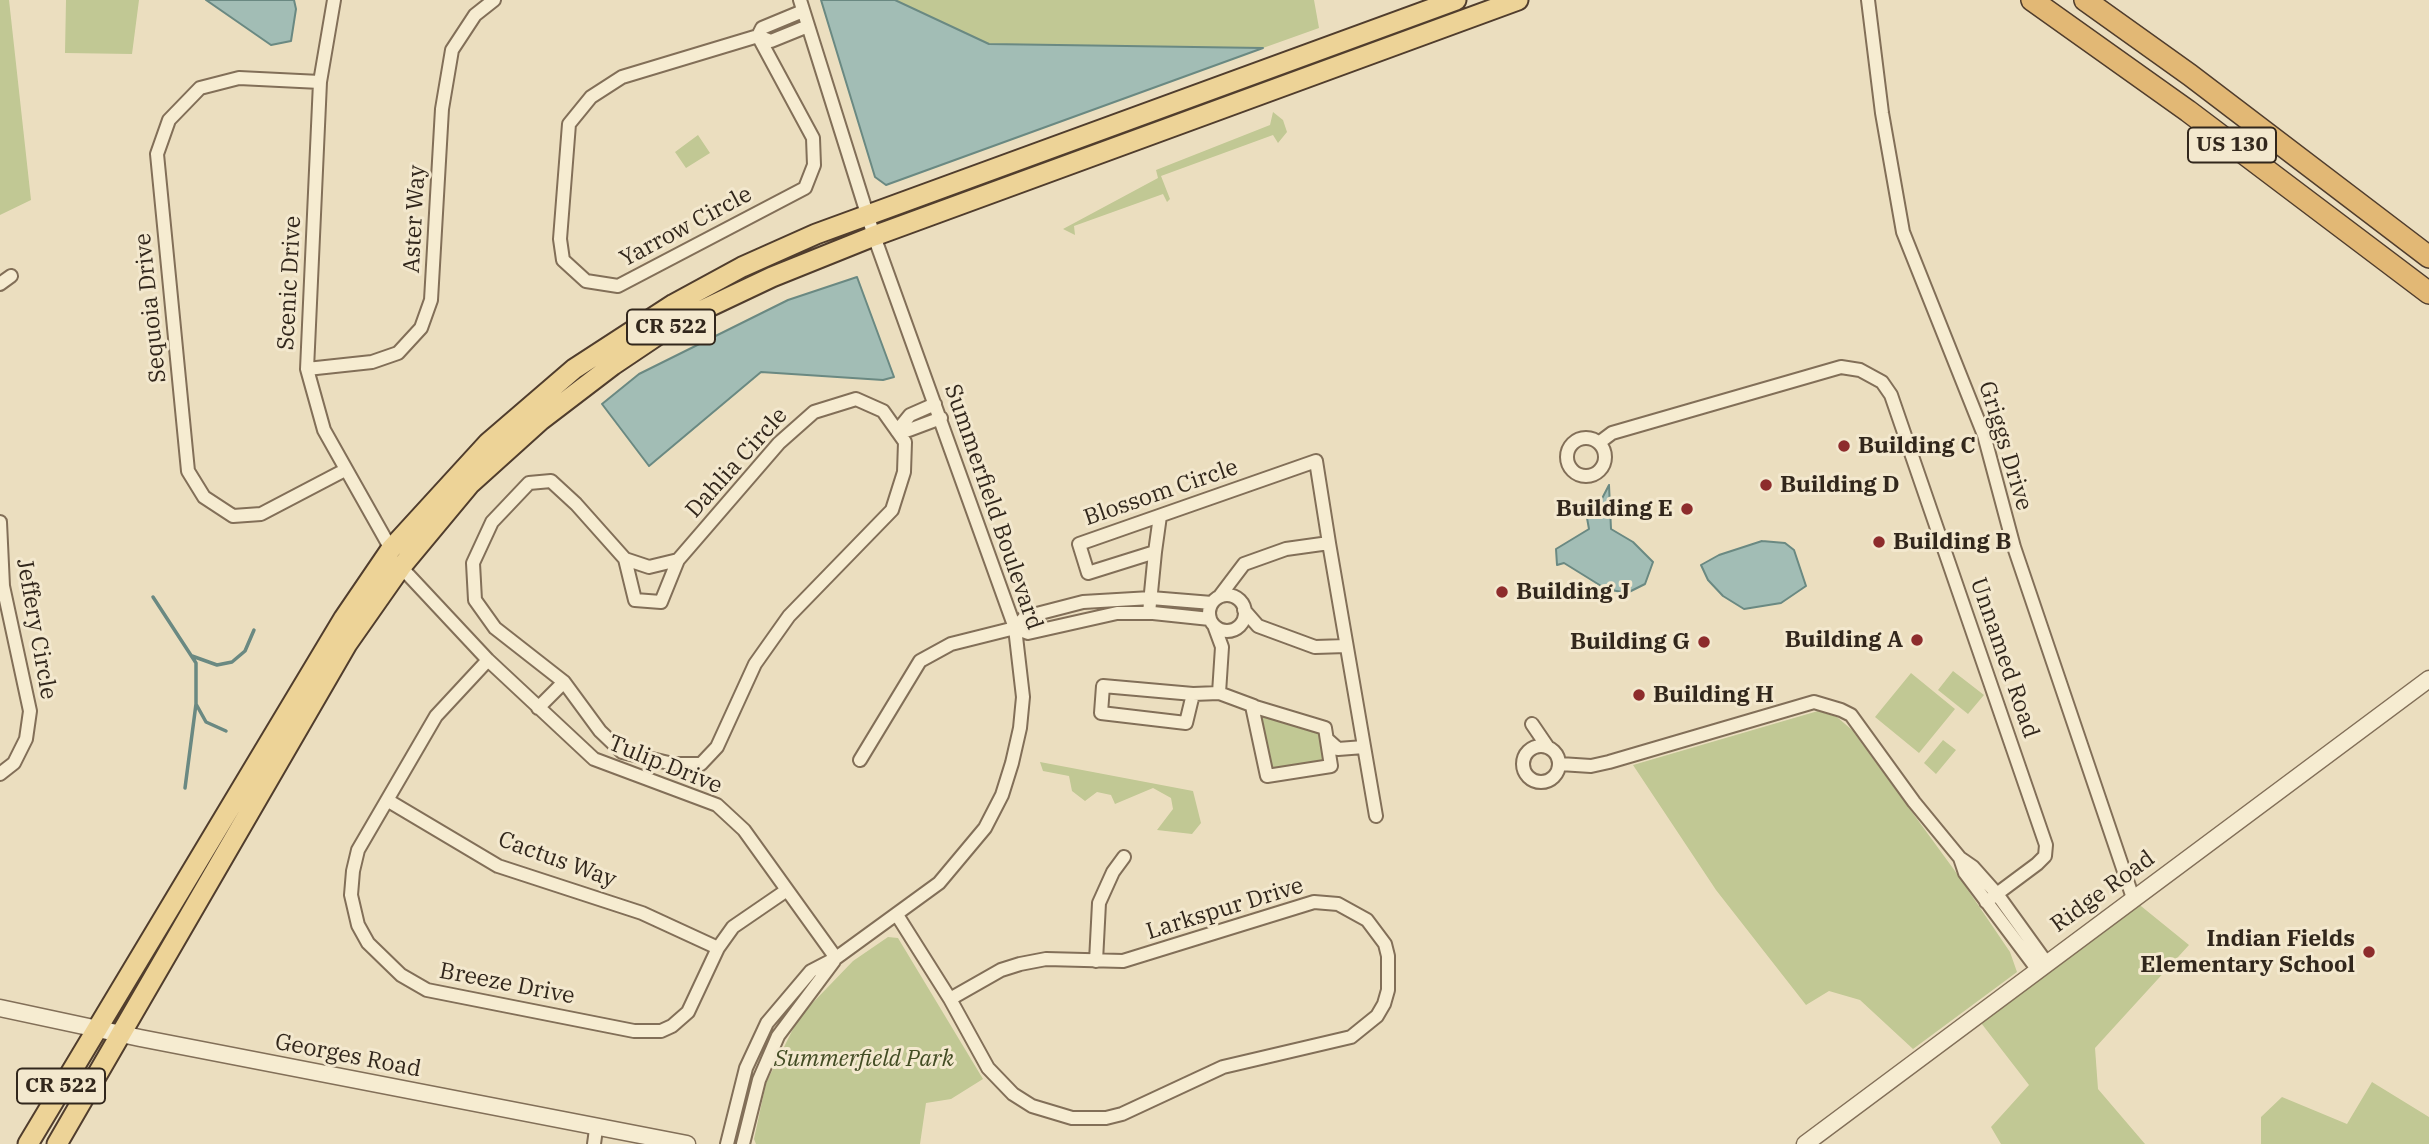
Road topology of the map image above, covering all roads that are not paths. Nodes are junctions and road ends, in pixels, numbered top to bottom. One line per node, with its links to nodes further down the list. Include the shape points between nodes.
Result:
1 (334, 0): 11 (street, Scenic Drive)
2 (494, 0): 18 (street, Aster Way, via 475,15 452,50 442,110 431,300 421,328 398,353 372,362)
3 (1456, 0): 12 (main road, CR 522)
4 (1517, 0): 13 (main road, CR 522)
5 (1868, 0): 62 (street, Griggs Drive, via 1903,232 1984,435 2014,547)
6 (2032, 0): 17 (highway, US 130)
7 (2085, 0): 14 (highway, US 130)
8 (801, 6): 9 (street); 10 (street, Yarrow Circle, via 762,28)
9 (808, 26): 10 (street, Yarrow Circle, via 771,41); 12 (street)
10 (758, 36): 10 (street, Yarrow Circle, via 622,77 590,97 569,124 560,239 563,260 586,281 618,286 805,188 814,166 813,138)
11 (320, 82): 18 (street, Scenic Drive); 23 (street, Sequoia Drive, via 239,78 200,88 169,120 157,154 188,471 204,497 233,516 261,514)
12 (867, 214): 13 (street, Summerfield Boulevard); 28 (main road, CR 522, via 743,267 674,304 574,369 488,443)
13 (874, 236): 19 (street, Summerfield Boulevard); 28 (main road, CR 522, via 677,322 613,365 541,420)
14 (2429, 257)
15 (11, 276): 16 (street)
16 (0, 284)
17 (2429, 293)
18 (307, 369): 23 (street, Scenic Drive, via 324,430)
19 (935, 404): 20 (street, Summerfield Boulevard); 21 (street, via 910,415)
20 (941, 418): 21 (street); 39 (street, Summerfield Boulevard)
21 (897, 431): 30 (street, Dahlia Circle, via 883,411 856,399 814,412 779,443); 45 (street, via 905,442 904,471 892,510 789,616 755,664 717,747 701,764 673,764 622,752 600,731)
22 (1600, 442): 61 (street, Unnamed Road, via 1612,433 1841,368 1860,370 1882,382 1891,395 2046,845 2045,856 2037,864)
23 (345, 470): 28 (street, Scenic Drive)
24 (1160, 516): 26 (street, Blossom Circle, via 1317,461); 27 (street); 27 (street, Blossom Circle, via 1079,544 1088,573)
25 (0, 522): 56 (street, Jeffery Circle, via 3,586 30,711 26,739 14,764)
26 (1329, 543): 31 (street, via 1286,549 1244,564); 41 (street, Blossom Circle)
27 (1155, 552): 32 (street)
28 (396, 558): 43 (street, Tulip Drive); 70 (main road, CR 522, via 344,618); 71 (main road, CR 522)
29 (625, 559): 30 (street, via 649,567); 30 (street, Dahlia Circle, via 635,600 661,603); 45 (street, via 551,481 529,484 492,522 473,563 475,600 495,628)
30 (678, 560)
31 (1232, 579): 33 (street); 34 (street)
32 (1151, 598): 34 (street); 36 (street); 39 (street, via 1083,602 1025,617)
33 (1236, 598): 34 (street); 35 (street)
34 (1215, 600): 37 (street)
35 (1244, 610): 38 (street); 40 (street)
36 (1149, 612): 37 (street); 39 (street, via 1117,613 1028,633)
37 (1212, 624): 40 (street, via 1224,631); 42 (street)
38 (1258, 626): 40 (street); 41 (street, via 1315,647)
39 (1016, 628): 54 (street, via 951,644 920,661); 63 (street, Summerfield Boulevard, via 1021,718 1002,795 962,859)
40 (1235, 629): 42 (street)
41 (1346, 646): 53 (street, Blossom Circle)
42 (1222, 647): 46 (street)
43 (488, 660): 49 (street, Tulip Drive); 57 (street, Breeze Drive, via 443,706)
44 (2429, 679): 62 (street, Ridge Road)
45 (564, 682): 49 (street)
46 (1219, 693): 47 (street); 48 (street)
47 (1193, 694): 47 (street, via 1104,686 1101,713 1186,723)
48 (1254, 706): 51 (street, via 1325,728); 51 (street, via 1267,776 1331,766)
49 (538, 708): 60 (street, Tulip Drive, via 594,759 717,805 744,830)
50 (1532, 724): 52 (street)
51 (1328, 740): 53 (street, via 1338,749)
52 (1547, 746): 55 (street); 55 (street, via 1532,747 1525,755 1527,776 1545,782 1555,776)
53 (1364, 747): 58 (street, Blossom Circle)
54 (860, 760)
55 (1560, 764): 61 (street, via 1609,762 1800,705 1827,704 1851,715 1914,802 1960,858 1973,867)
56 (0, 774)
57 (387, 800): 64 (street, Cactus Way, via 498,866 642,913); 64 (street, Breeze Drive, via 358,850 351,895 368,943 385,963 427,990 648,1033 672,1026 688,1012)
58 (1376, 816)
59 (1124, 857): 66 (street, via 1099,903)
60 (787, 890): 64 (street, Breeze Drive, via 733,928); 65 (street, Tulip Drive)
61 (1991, 898): 67 (street)
62 (2133, 898): 67 (street, Ridge Road)
63 (897, 915): 65 (street, Summerfield Boulevard); 68 (street, Larkspur Drive)
64 (718, 948)
65 (836, 958): 76 (street, Summerfield Boulevard, via 811,971 767,1023 746,1069); 77 (street, Summerfield Boulevard, via 778,1036 759,1080)
66 (1096, 961): 68 (street, Larkspur Drive, via 1046,959 1020,964); 68 (street, Larkspur Drive, via 1123,961 1289,908 1328,902 1367,920 1385,944 1390,972 1377,1016 1351,1037 1223,1067 1122,1114 1089,1119 1052,1114 1013,1094 988,1068)
67 (2041, 965): 78 (street, Ridge Road)
68 (950, 999)
69 (0, 1008): 70 (street, Georges Road)
70 (95, 1028): 71 (street, Georges Road); 73 (main road, CR 522)
71 (122, 1034): 72 (street, Georges Road); 74 (main road, CR 522)
72 (595, 1136): 75 (street, Georges Road)
73 (28, 1144)
74 (57, 1144)
75 (687, 1144)
76 (727, 1144)
77 (743, 1144)
78 (1805, 1144)

